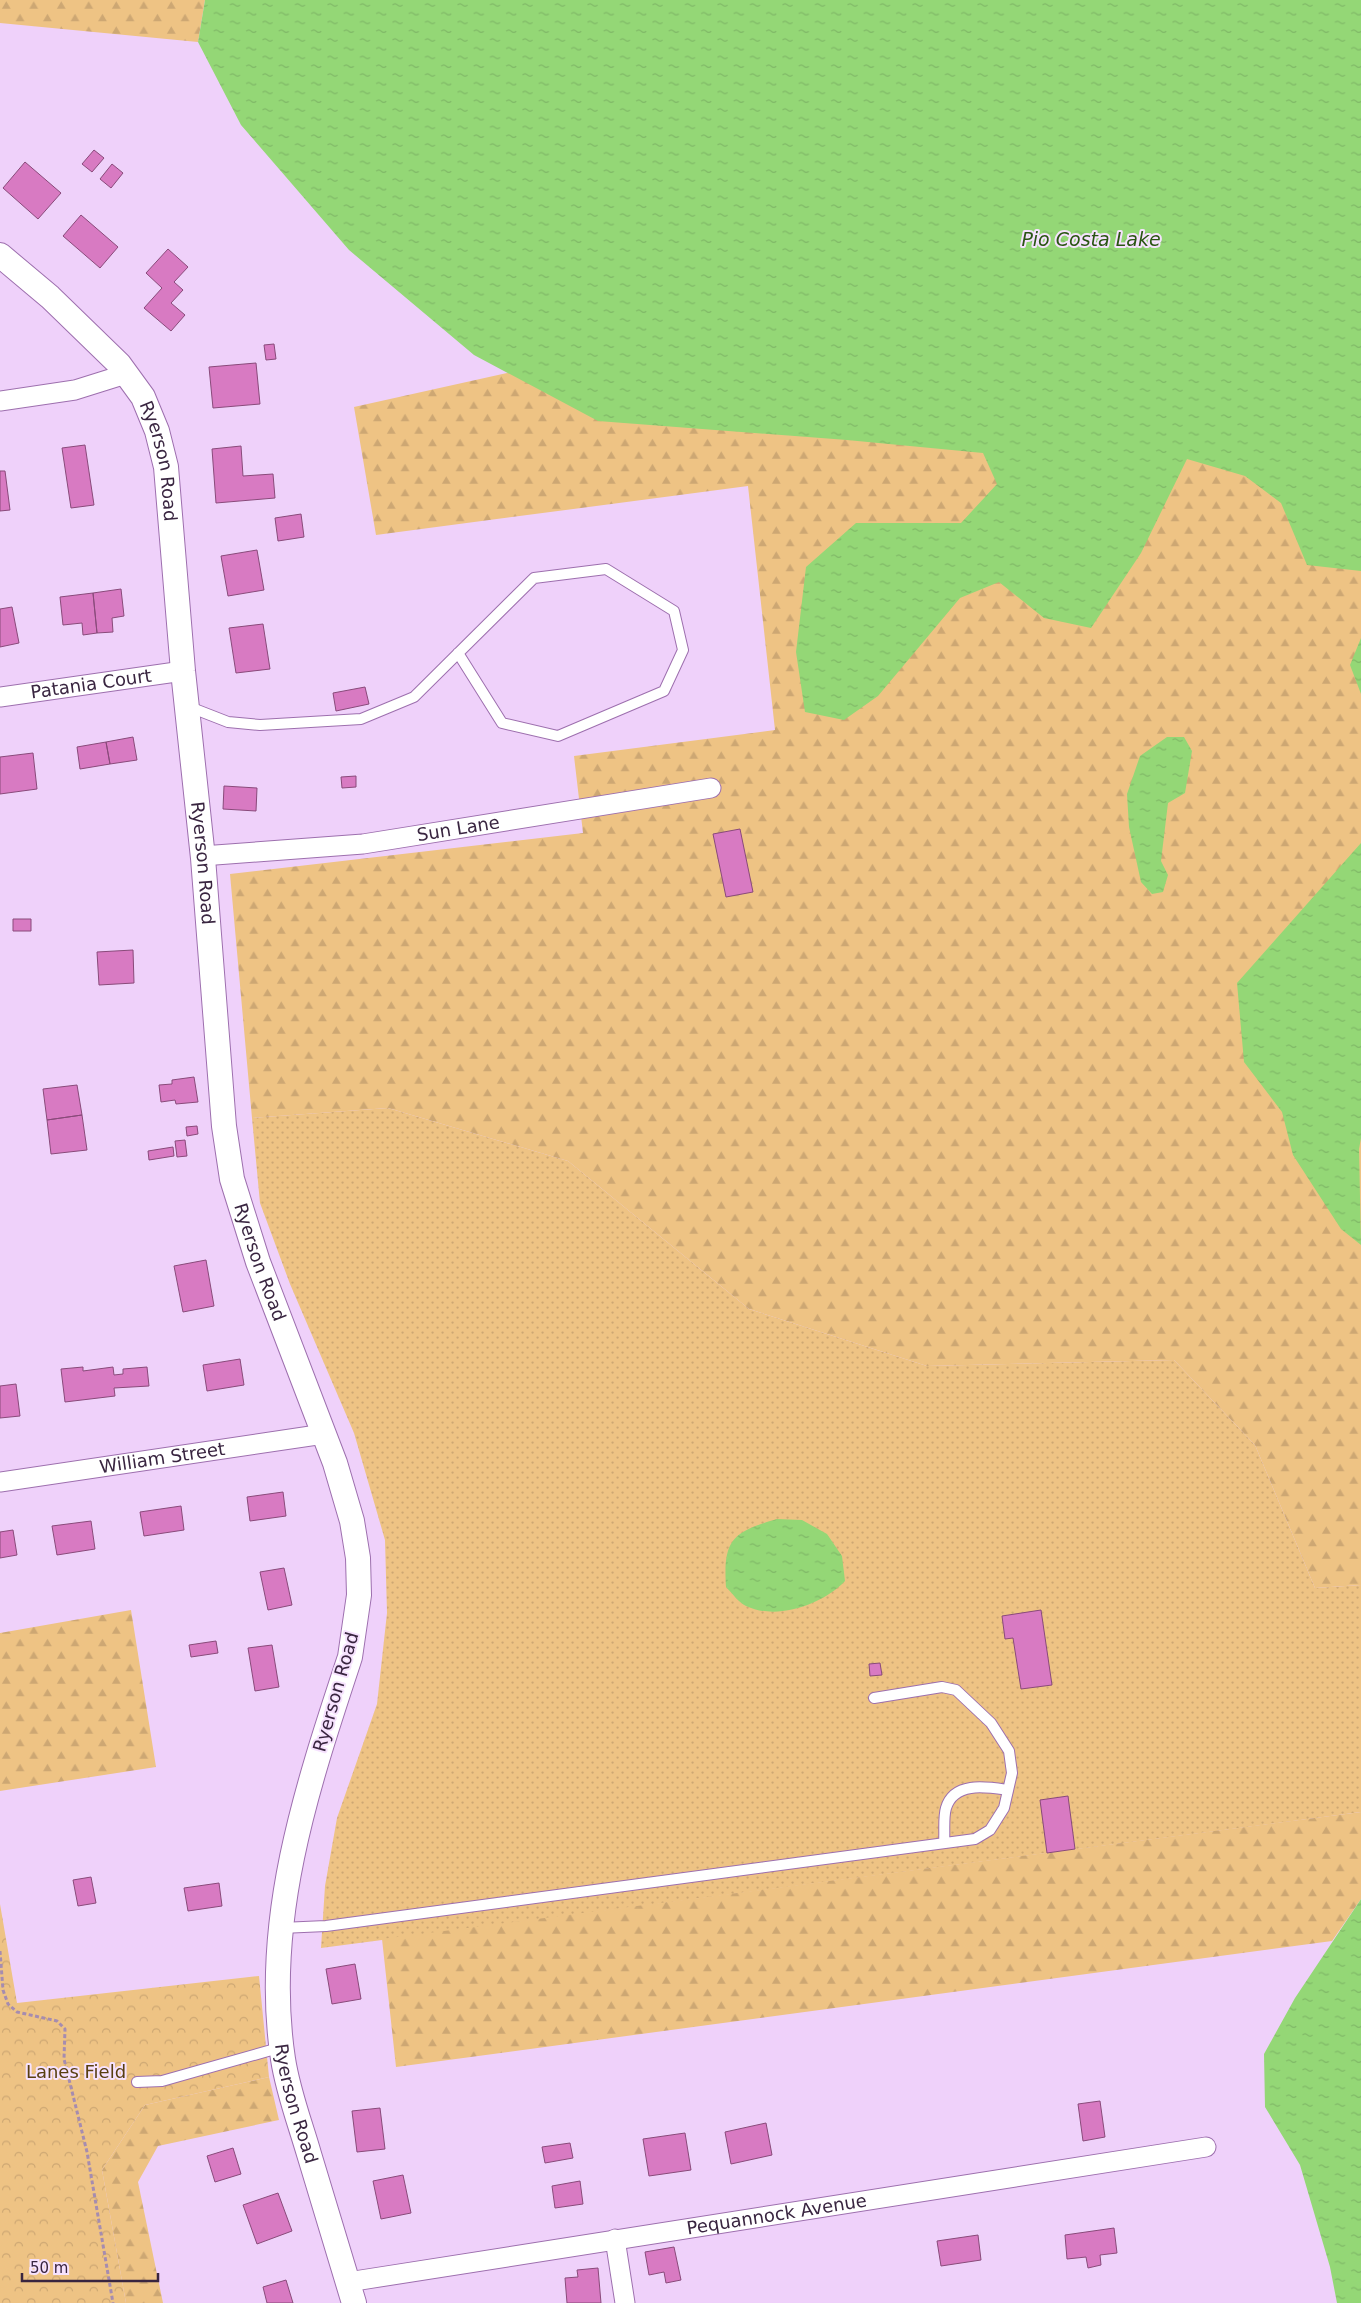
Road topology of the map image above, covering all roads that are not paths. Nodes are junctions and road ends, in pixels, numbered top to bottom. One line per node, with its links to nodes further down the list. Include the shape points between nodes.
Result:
1 (0, 255): 2 (street, Ryerson Road, via 50,296)
2 (126, 374): 3 (street, via 75,390); 5 (street, Ryerson Road, via 146,405 166,467)
3 (0, 401)
4 (458, 653): 4 (lane, via 534,578 606,569 674,611 684,650 664,691 558,736 502,723); 7 (lane, via 414,697 361,719 260,725 228,722)
5 (183, 671): 6 (street, Patania Court); 7 (street, Ryerson Road)
6 (0, 697)
7 (186, 706): 9 (street, Ryerson Road)
8 (711, 788): 9 (street, Sun Lane, via 363,844)
9 (202, 856): 10 (street, Ryerson Road, via 224,1126 232,1179 258,1262)
10 (324, 1434): 11 (street, William Street); 15 (street, Ryerson Road, via 352,1521 359,1595 350,1657 302,1811)
11 (0, 1482)
12 (874, 1698): 13 (lane, via 942,1687 956,1690 991,1723 1009,1751 1012,1773)
13 (1008, 1790): 14 (lane, via 1004,1808 990,1830 975,1839); 14 (lane, via 981,1786 964,1789 952,1796 946,1808)
14 (944, 1843): 15 (lane, via 326,1926)
15 (280, 1928): 16 (street, Ryerson Road, via 277,1975)
16 (282, 2047): 17 (lane, via 162,2081); 20 (street, Ryerson Road, via 293,2100)
17 (137, 2082)
18 (1206, 2147): 19 (street, Pequannock Avenue)
19 (615, 2239): 20 (street, Pequannock Avenue); 21 (street)
20 (351, 2293)
21 (625, 2303)

